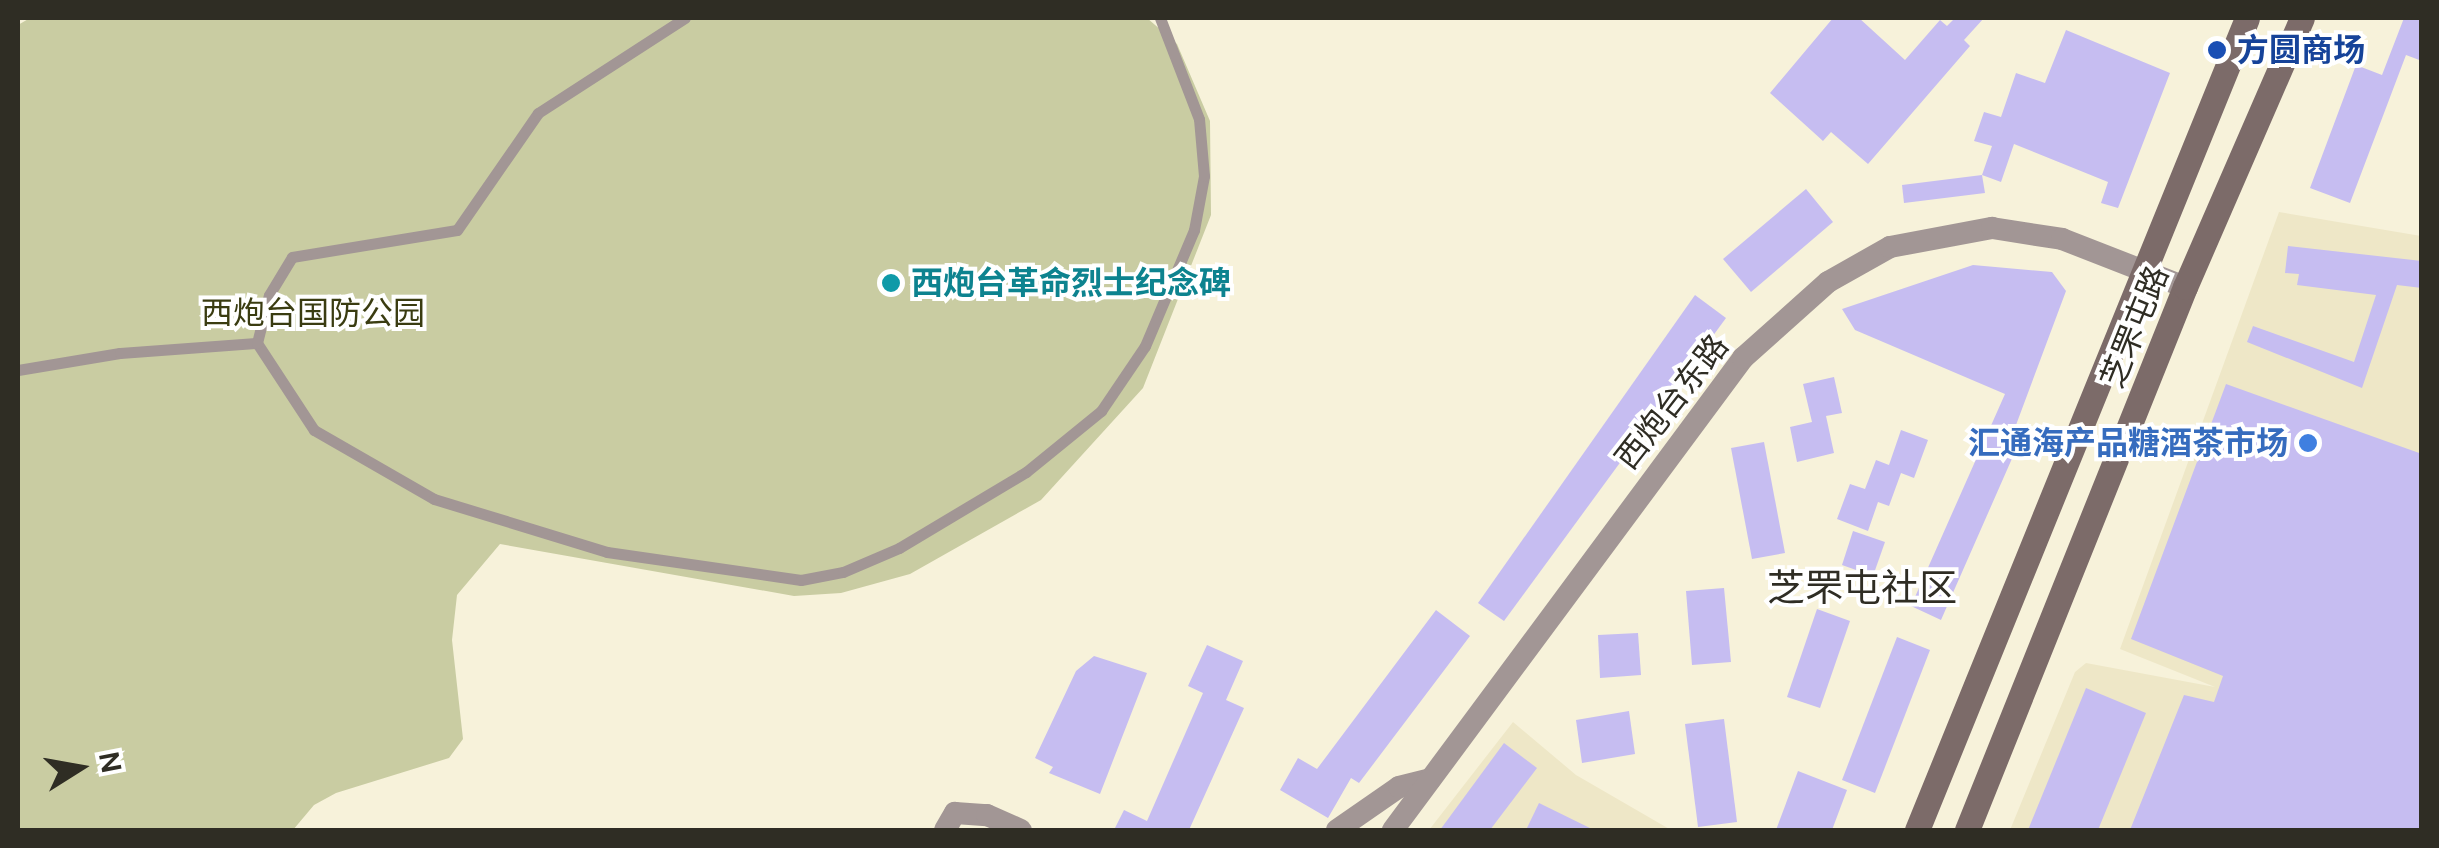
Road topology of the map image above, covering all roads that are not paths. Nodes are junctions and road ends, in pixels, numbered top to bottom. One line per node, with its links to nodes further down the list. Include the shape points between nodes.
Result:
1 (685, 18): 7 (lane, via 538,114 457,230 292,258 269,295)
2 (1160, 18): 7 (lane, via 1200,119 1204,176 1194,230 1145,346 1101,410 1026,472 899,548 843,572 802,580 608,552 434,499 314,430)
3 (2248, 18): 5 (main road, 芝罘屯路)
4 (2302, 18): 6 (main road, 芝罘屯路)
5 (2142, 269): 6 (street, 西炮台东路); 9 (street, 西炮台东路, via 2062,240 1992,228 1890,248 1828,282 1743,358); 14 (main road, 芝罘屯路)
6 (2185, 287): 15 (main road, 芝罘屯路)
7 (257, 343): 8 (lane, via 120,352)
8 (18, 370)
9 (1430, 779): 12 (street, via 1399,788); 13 (street, 西炮台东路)
10 (945, 830): 11 (street, via 954,813 987,815)
11 (1021, 830)
12 (1338, 830)
13 (1394, 830)
14 (1916, 830)
15 (1967, 830)

